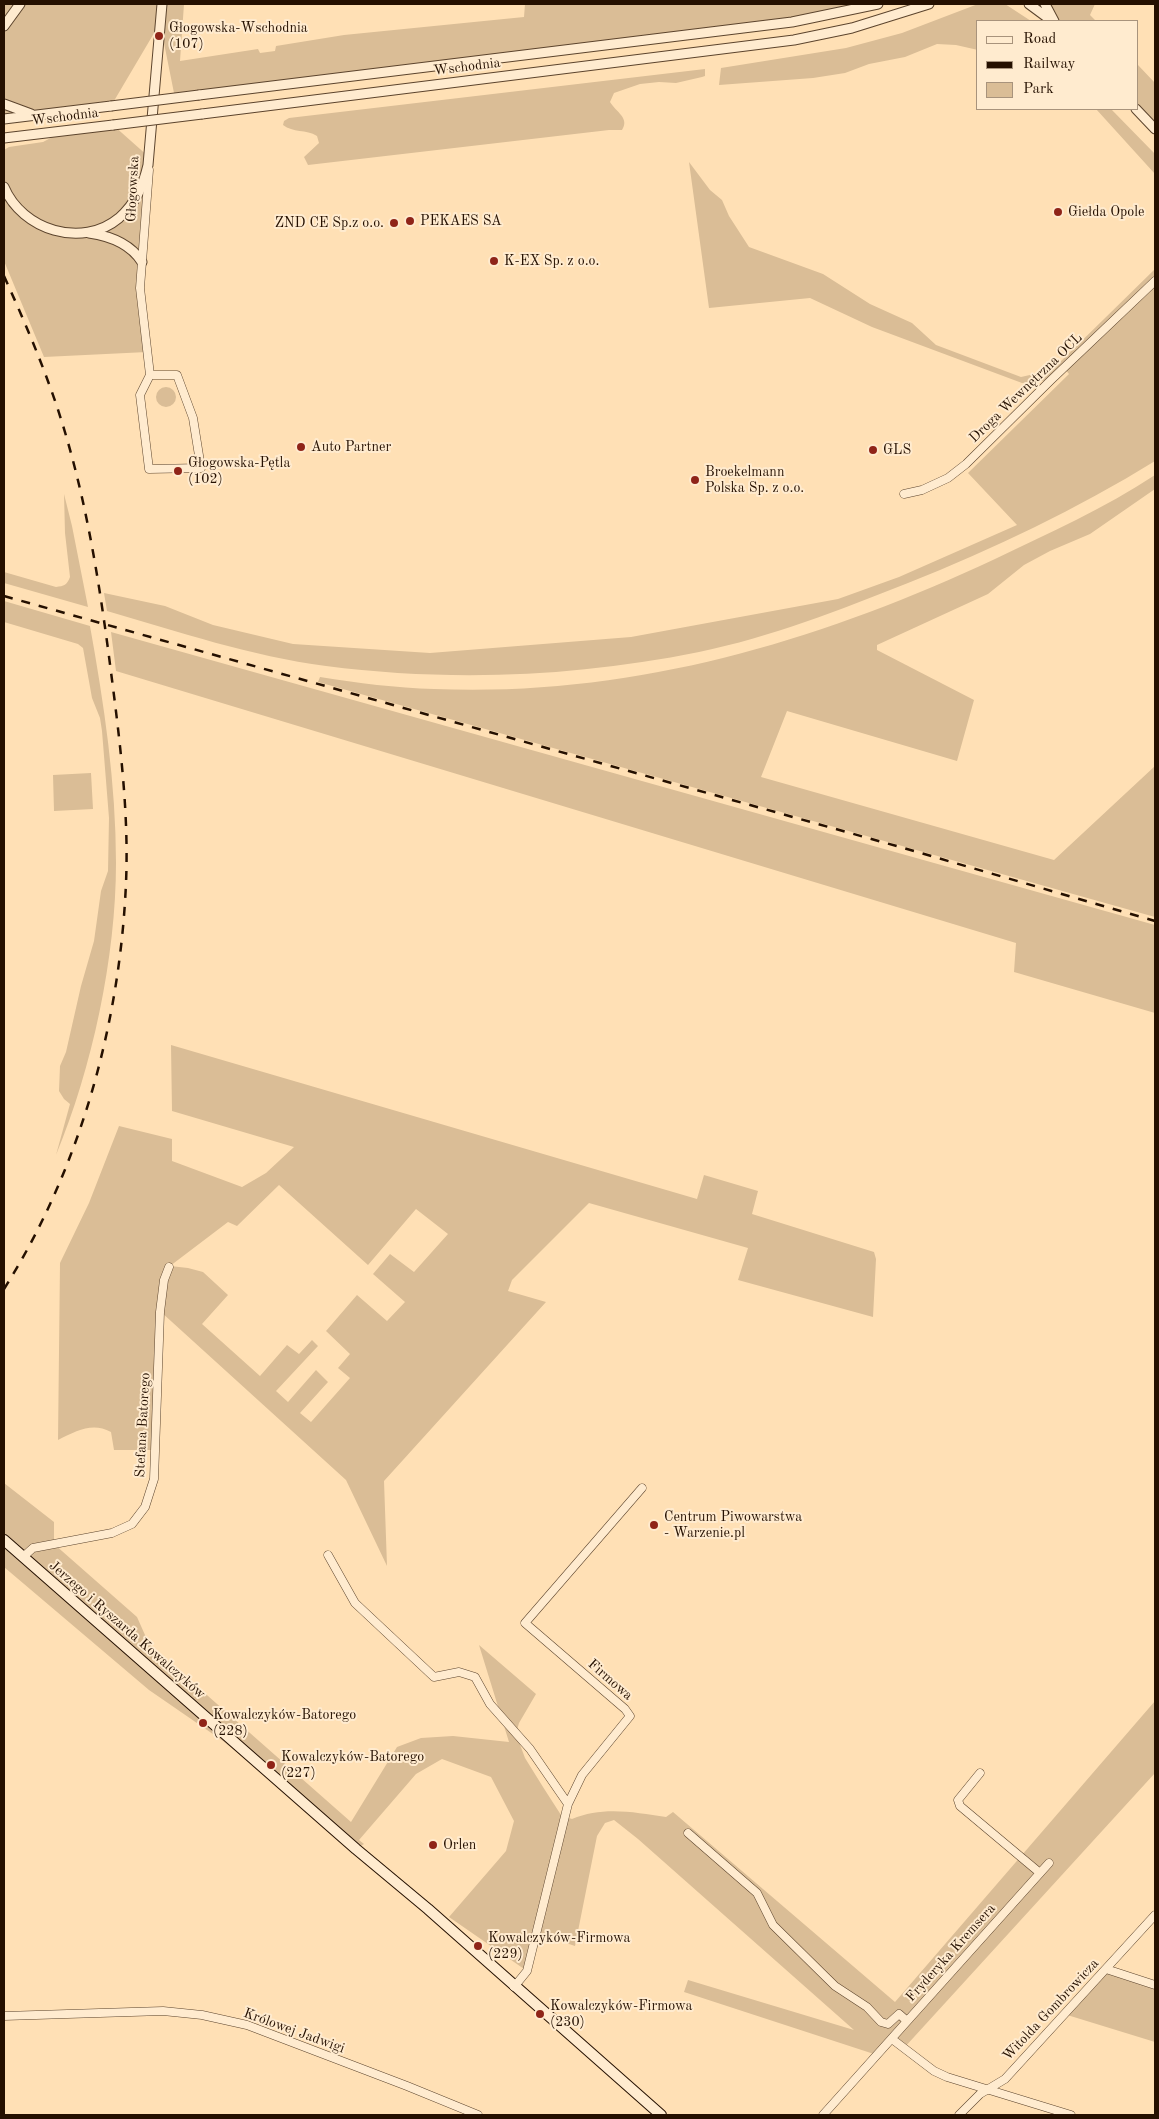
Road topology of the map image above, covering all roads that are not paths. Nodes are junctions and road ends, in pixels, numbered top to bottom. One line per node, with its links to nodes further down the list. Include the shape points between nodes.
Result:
1 (20, 4): 9 (street)
2 (162, 4): 18 (street, Głogowska)
3 (878, 4): 12 (street, Wschodnia, bridge, via 792,22)
4 (929, 4): 15 (street, Wschodnia, bridge, via 852,28 794,40)
5 (1029, 4): 7 (street)
6 (1045, 4): 8 (street)
7 (1052, 20)
8 (1053, 20)
9 (4, 26)
10 (4, 104): 12 (street)
11 (1137, 110): 14 (street)
12 (36, 116): 13 (street, Wschodnia)
13 (4, 120)
14 (1155, 129)
15 (16, 137): 16 (street, Wschodnia); 17 (street)
16 (4, 138)
17 (4, 147)
18 (149, 157): 20 (street, via 142,186 128,209 108,225); 21 (street, Głogowska)
19 (4, 187): 20 (street, via 18,209 33,222 60,232)
20 (86, 232): 21 (street, via 120,242)
21 (142, 262): 23 (street, Głogowska, via 140,304)
22 (1155, 281): 24 (street, Droga Wewnętrzna OCL, via 966,464 948,478)
23 (150, 376): 23 (street, via 140,395 149,469 201,468 193,418 178,375)
24 (904, 494)
25 (169, 1267): 29 (street, Stefana Batorego, via 160,1312 154,1479 145,1507 132,1524 112,1533 33,1548)
26 (642, 1488): 31 (street, Firmowa, via 525,1623 630,1716 582,1775)
27 (4, 1540): 29 (main road, Jerzego i Ryszarda Kowalczyków)
28 (328, 1555): 31 (street, via 355,1603 434,1677 459,1672 475,1677 490,1704 530,1749)
29 (23, 1557): 38 (main road, Jerzego i Ryszarda Kowalczyków)
30 (980, 1773): 34 (street, via 958,1800 960,1806)
31 (568, 1804): 38 (street, Firmowa, via 526,1971)
32 (688, 1833): 40 (street, via 757,1894 773,1924 835,1986 882,2022 888,2024 899,2014)
33 (1049, 1863): 34 (street, Fryderyka Kremsera)
34 (1040, 1873): 40 (street, Fryderyka Kremsera)
35 (1155, 1915): 36 (street, Witolda Gombrowicza)
36 (1106, 1969): 37 (street); 42 (street, Witolda Gombrowicza, via 1005,2079)
37 (1155, 1985)
38 (514, 1987): 44 (main road, Jerzego i Ryszarda Kowalczyków)
39 (4, 2016): 43 (street, Królowej Jadwigi, via 163,2012 211,2017 247,2025)
40 (907, 2021): 41 (street, Fryderyka Kremsera)
41 (892, 2038): 42 (street, via 934,2071); 45 (street, Fryderyka Kremsera)
42 (986, 2090): 46 (street, Witolda Gombrowicza); 47 (street)
43 (478, 2115)
44 (660, 2115)
45 (823, 2115)
46 (959, 2115)
47 (1071, 2115)

